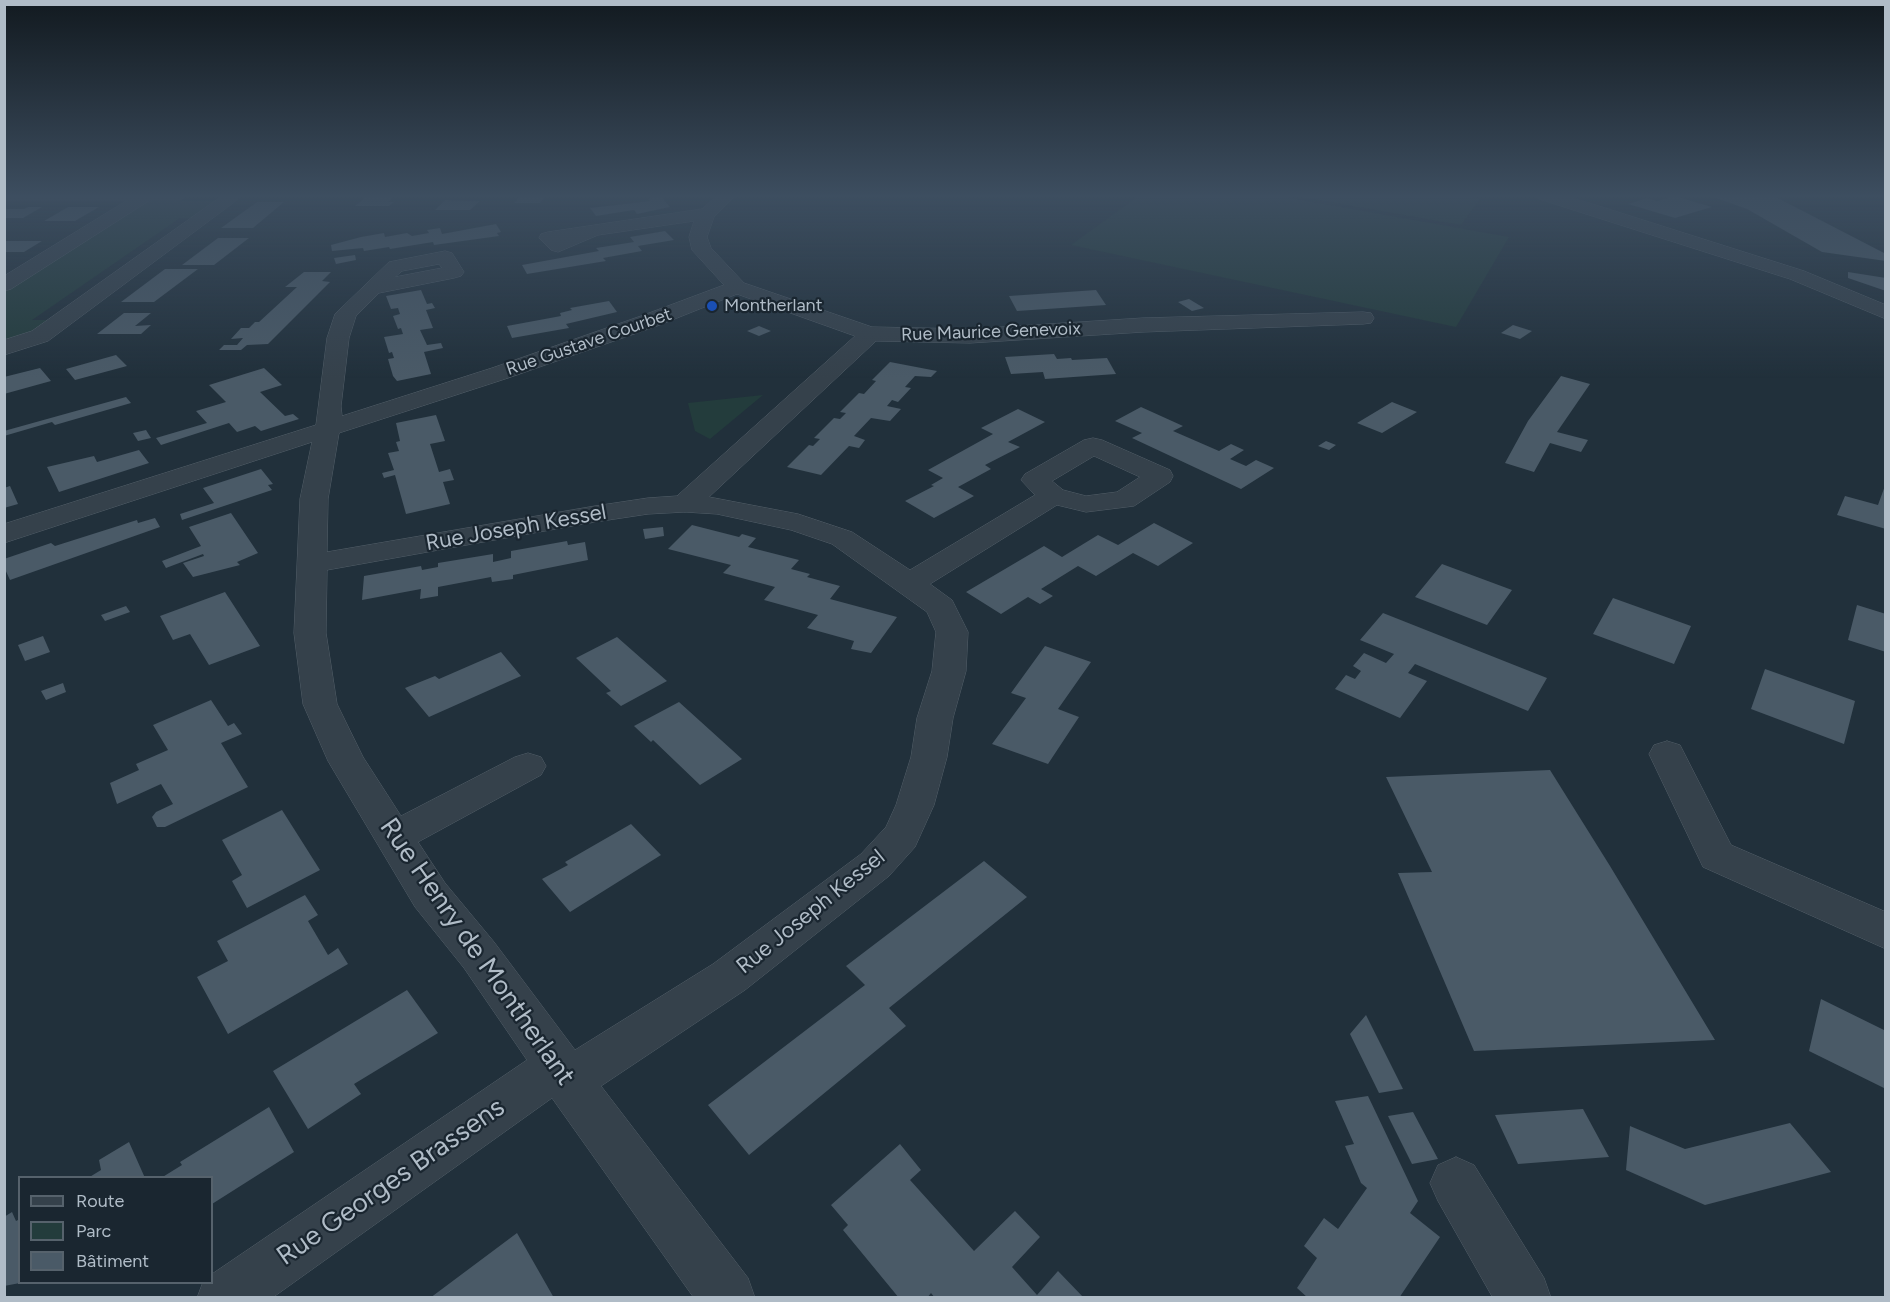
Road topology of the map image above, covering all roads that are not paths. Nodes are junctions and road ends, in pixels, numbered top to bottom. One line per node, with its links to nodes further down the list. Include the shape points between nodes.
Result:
1 (50, 256): 5 (street)
2 (151, 256): 11 (street, via 40,336)
3 (707, 256): 6 (street)
4 (1737, 256): 8 (street, via 1797,275)
5 (4, 285)
6 (737, 287): 10 (street); 12 (street, Rue Gustave Courbet)
7 (372, 288): 12 (street, Rue Henry de Montherlant, via 346,314 338,338)
8 (1886, 313)
9 (1363, 318): 10 (street, Rue Maurice Genevoix, via 970,336)
10 (870, 334): 14 (street, Rue Maurice Genevoix)
11 (4, 348)
12 (328, 430): 15 (street, Rue Gustave Courbet); 16 (street, Rue Henry de Montherlant, via 314,499)
13 (1053, 496): 17 (street)
14 (685, 504): 16 (street, Rue Joseph Kessel, via 595,514); 17 (street, Rue Joseph Kessel, via 736,509 842,538)
15 (4, 534)
16 (313, 563): 20 (street, Rue Henry de Montherlant, via 310,633 320,704 346,761)
17 (909, 583): 22 (street, Rue Joseph Kessel, via 941,608 952,632 949,671 929,757 901,836 875,865 729,977 592,1065)
18 (1667, 754): 21 (street, via 1717,856)
19 (528, 766): 20 (street)
20 (394, 837): 22 (street, Rue Henry de Montherlant, via 430,895 479,955)
21 (1886, 932)
22 (564, 1075): 24 (street, Rue Georges Brassens); 25 (street, Rue Henry de Montherlant)
23 (1456, 1183): 26 (street)
24 (224, 1298)
25 (728, 1298)
26 (1524, 1298)

